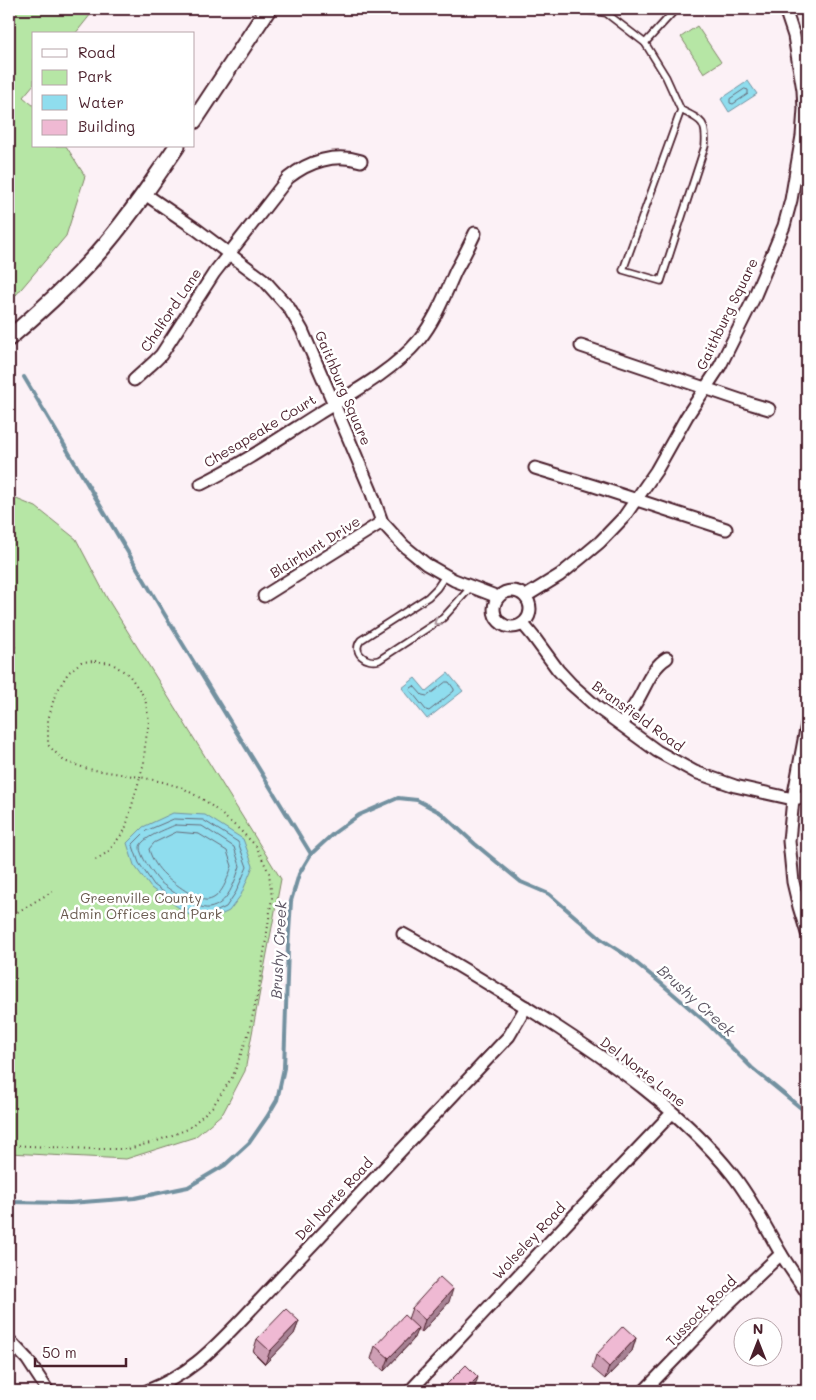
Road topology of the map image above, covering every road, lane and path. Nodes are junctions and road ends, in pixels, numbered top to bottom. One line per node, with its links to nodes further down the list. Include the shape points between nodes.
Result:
1 (268, 9): 7 (main road)
2 (578, 9): 5 (lane, via 606,13)
3 (676, 9): 5 (lane)
4 (785, 9): 16 (street, Gaithburg Square, via 795,43 804,109 791,200 778,244 753,300 720,366)
5 (645, 43): 6 (lane)
6 (681, 110): 6 (lane, via 623,270 661,281 705,146 706,132 700,120)
7 (196, 112)
8 (175, 148): 10 (main road)
9 (361, 161): 12 (street, Chalford Lane, via 340,157 326,159 297,171 288,178)
10 (145, 194): 12 (street, Gaithburg Square); 13 (main road, via 83,270)
11 (475, 233): 17 (street, Chesapeake Court, via 438,311 418,341 386,370)
12 (229, 254): 15 (street, Chalford Lane, via 161,355); 17 (street, Gaithburg Square, via 264,280 289,308)
13 (9, 338)
14 (581, 346): 16 (street)
15 (134, 380)
16 (705, 388): 18 (street); 21 (street, Gaithburg Square)
17 (334, 404): 20 (street, Chesapeake Court, via 226,472); 22 (street, Gaithburg Square)
18 (769, 409)
19 (535, 468): 21 (street)
20 (201, 484)
21 (636, 499): 23 (street); 27 (street, Gaithburg Square, via 600,542 560,575)
22 (382, 522): 24 (street, Gaithburg Square, via 414,556); 26 (street, Blairhunt Drive)
23 (726, 529)
24 (445, 576): 25 (street, Gaithburg Square); 25 (lane, one-way to 24, via 443,618 379,660 367,661 357,650 360,640 428,597)
25 (471, 587): 28 (street, Gaithburg Square)
26 (264, 596)
27 (526, 596): 28 (street, via 509,591); 30 (street, via 530,611)
28 (498, 597): 30 (street, via 494,608 496,619 511,627)
29 (9, 622): 32 (path, via 15,644 15,663)
30 (523, 624): 34 (street, Bransfield Road, via 571,684)
31 (667, 658): 34 (street, via 657,666)
32 (9, 680)
33 (807, 724): 39 (street)
34 (622, 725): 39 (street, Bransfield Road, via 657,751 695,772 735,786)
35 (9, 758): 36 (path)
36 (9, 764)
37 (140, 777): 37 (path, via 148,721 145,698 130,675 111,663 80,662 68,673 55,695 48,720 48,745 64,761 88,769); 40 (path, via 126,830 108,852); 47 (path, via 182,788 207,802 256,846 269,873 272,898 249,1032 233,1076 213,1106 188,1128 128,1149)
38 (807, 796): 39 (street, Bransfield Road)
39 (793, 799): 43 (street, via 790,859)
40 (95, 860)
41 (53, 891): 42 (path)
42 (9, 917)
43 (807, 933)
44 (403, 934): 45 (street, Del Norte Lane)
45 (526, 1007): 46 (street, Del Norte Lane, via 597,1053); 52 (street, Del Norte Road, via 509,1036 242,1320 206,1356 172,1380)
46 (672, 1113): 48 (street, Del Norte Lane, via 733,1175); 53 (street, Wolseley Road)
47 (9, 1144)
48 (781, 1254): 49 (street, Del Norte Lane); 54 (street, Tussock Road)
49 (807, 1293)
50 (9, 1340): 51 (street, via 27,1359)
51 (48, 1391)
52 (147, 1391)
53 (410, 1391)
54 (644, 1391)

